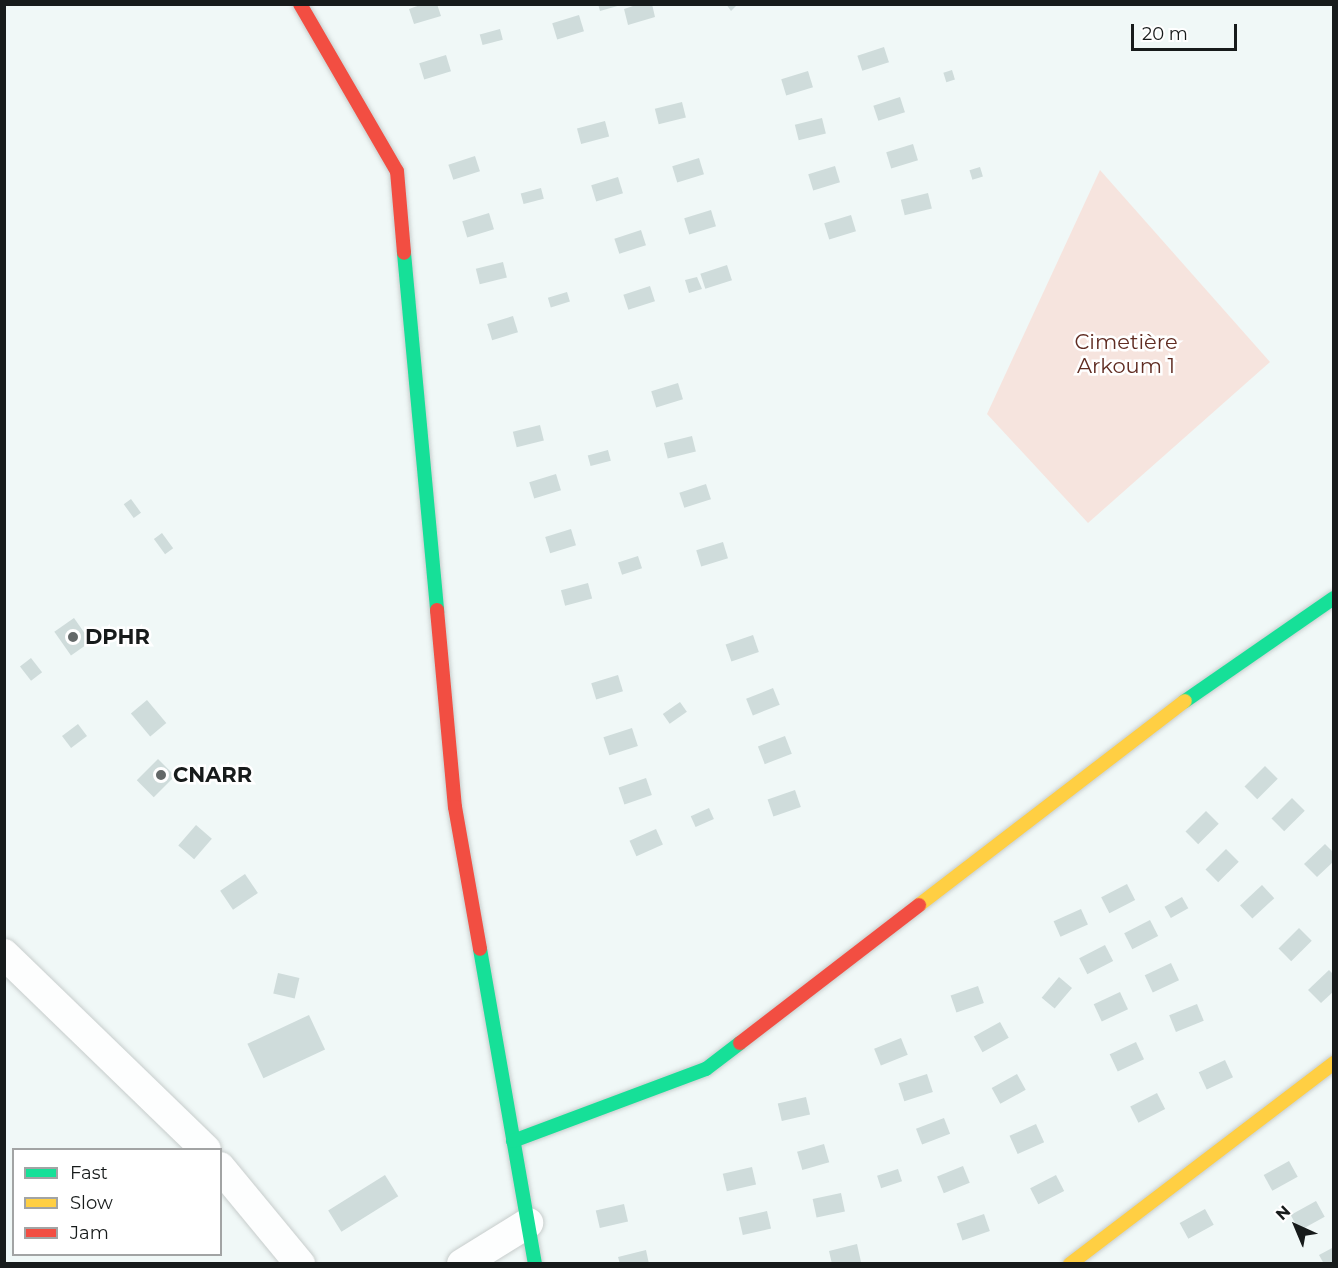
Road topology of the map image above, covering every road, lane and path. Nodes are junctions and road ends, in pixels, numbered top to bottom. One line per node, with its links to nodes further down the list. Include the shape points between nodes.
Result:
1 (300, 4): 5 (street, via 397,171 455,807)
2 (1334, 598): 5 (street, via 1168,713 706,1069)
3 (4, 954): 6 (street)
4 (1334, 1063): 12 (street)
5 (513, 1141): 8 (street)
6 (205, 1148)
7 (222, 1169): 9 (street)
8 (528, 1223): 10 (street); 11 (street)
9 (300, 1263)
10 (462, 1263)
11 (535, 1263)
12 (1070, 1263)

